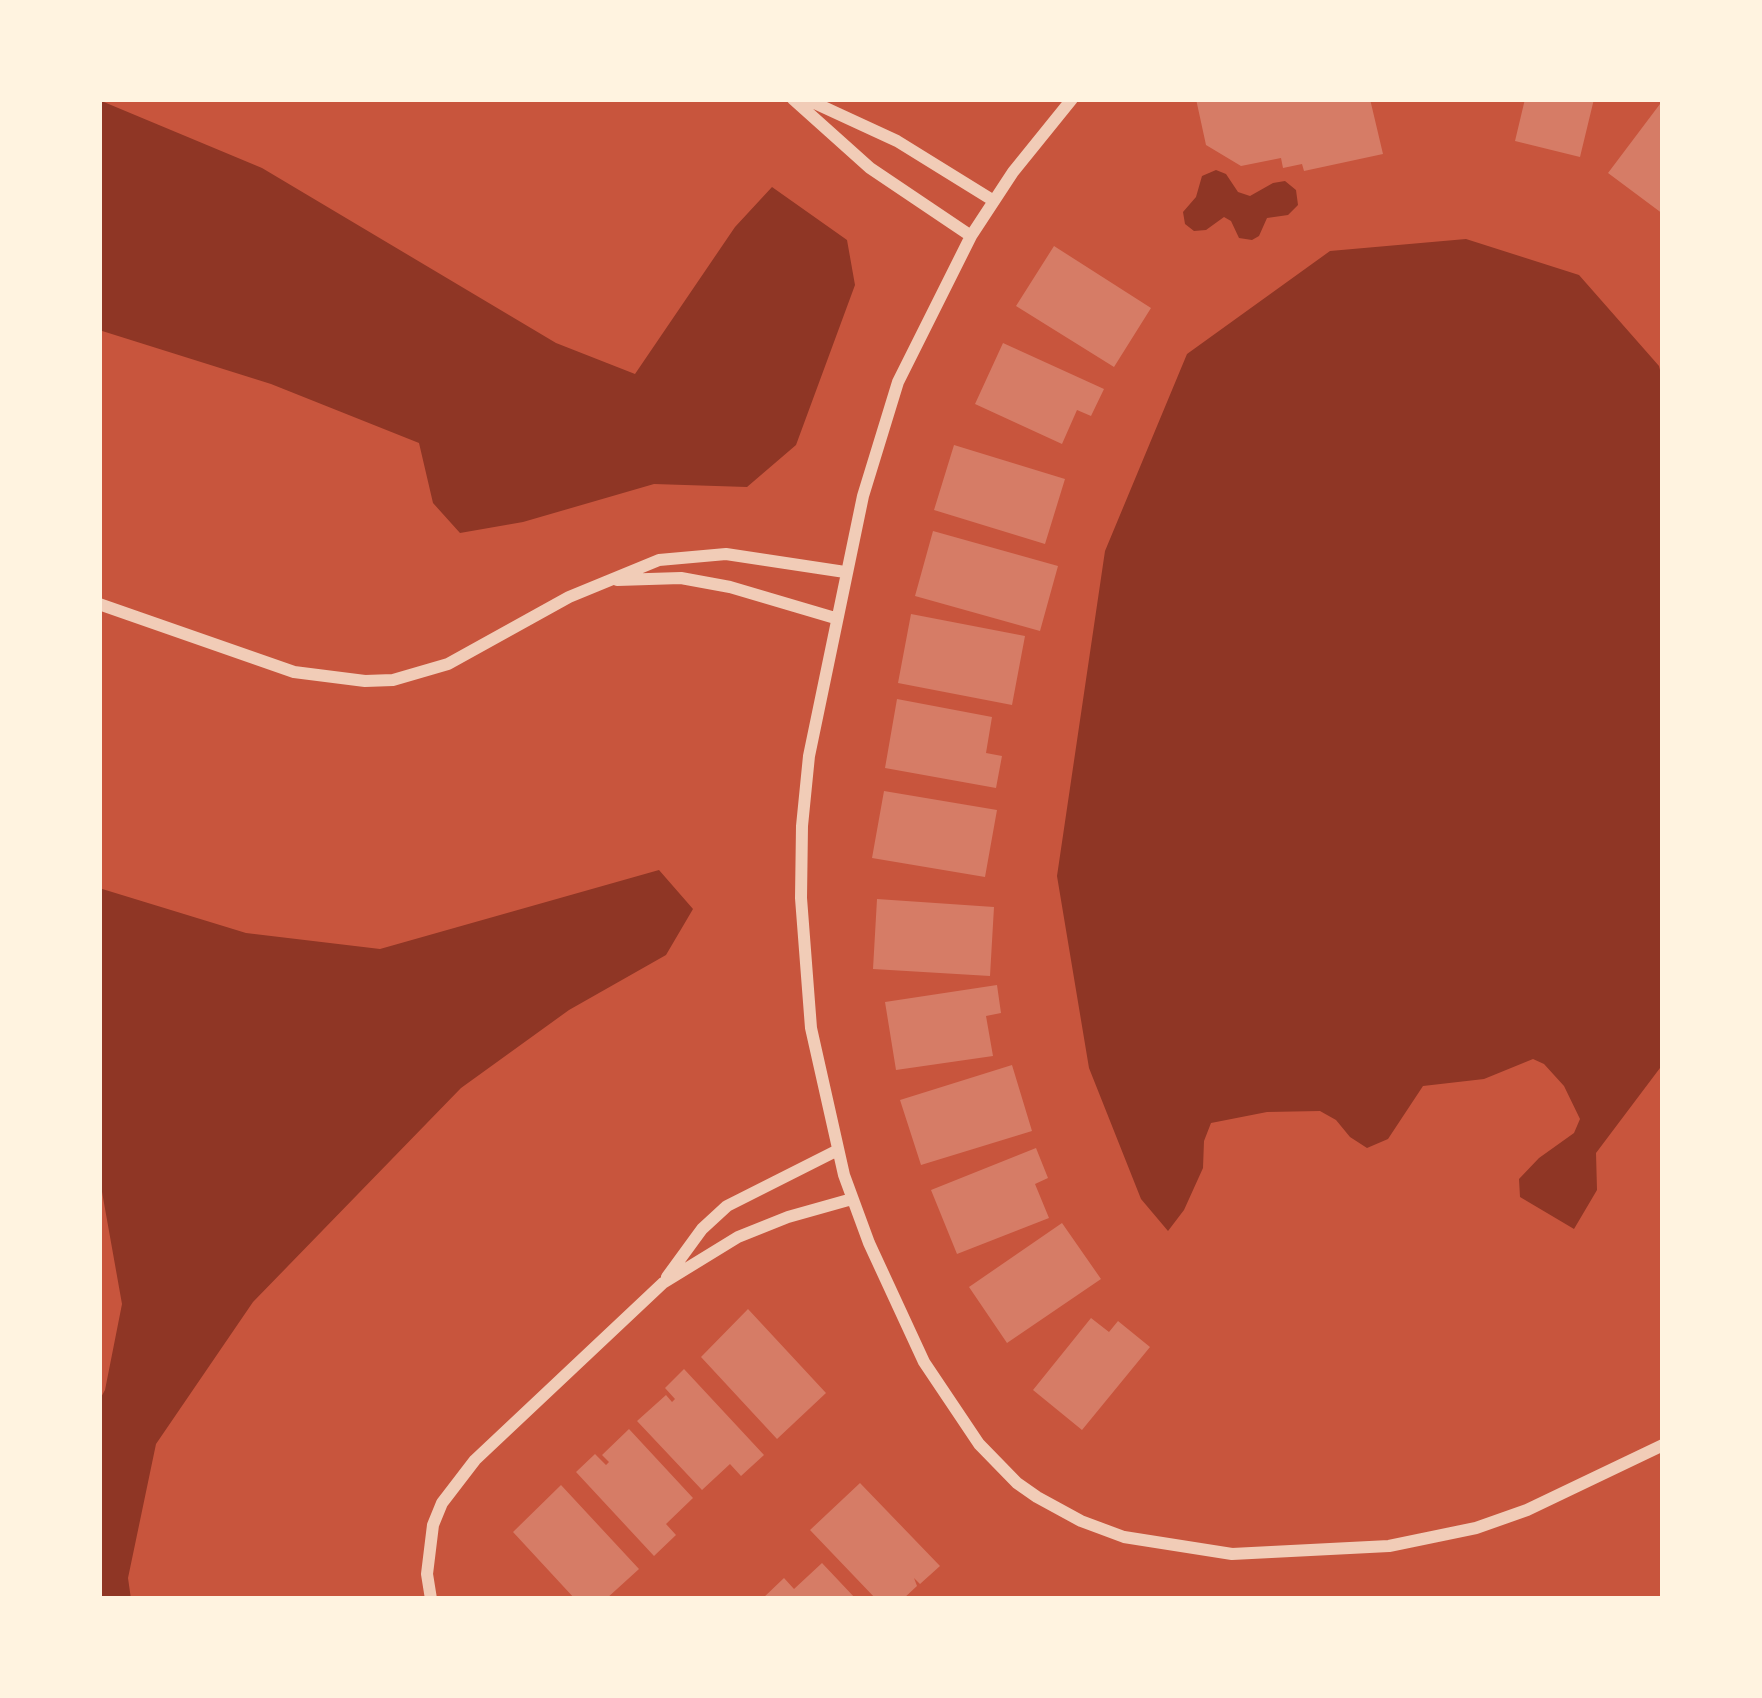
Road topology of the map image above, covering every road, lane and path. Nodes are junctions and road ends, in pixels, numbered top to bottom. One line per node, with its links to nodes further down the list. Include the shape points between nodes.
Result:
1 (793, 99): 5 (street, via 869,168)
2 (806, 99): 4 (street, via 897,141)
3 (1072, 99): 4 (street)
4 (994, 200): 5 (street)
5 (971, 236): 6 (street, via 898,382)
6 (845, 572): 7 (street, via 693,555); 9 (street)
7 (598, 584): 8 (street, via 448,664 393,680 294,672); 9 (street, via 681,578)
8 (99, 604)
9 (835, 618): 10 (street, via 809,756 801,898 811,1028)
10 (838, 1150): 11 (street); 12 (street, via 727,1206)
11 (852, 1199): 12 (street, via 750,1232); 13 (street, via 924,1362 979,1444 1037,1497 1124,1537 1232,1554 1389,1546 1527,1510)
12 (663, 1283): 14 (street, via 456,1482 433,1525)
13 (1663, 1445)
14 (431, 1599)

